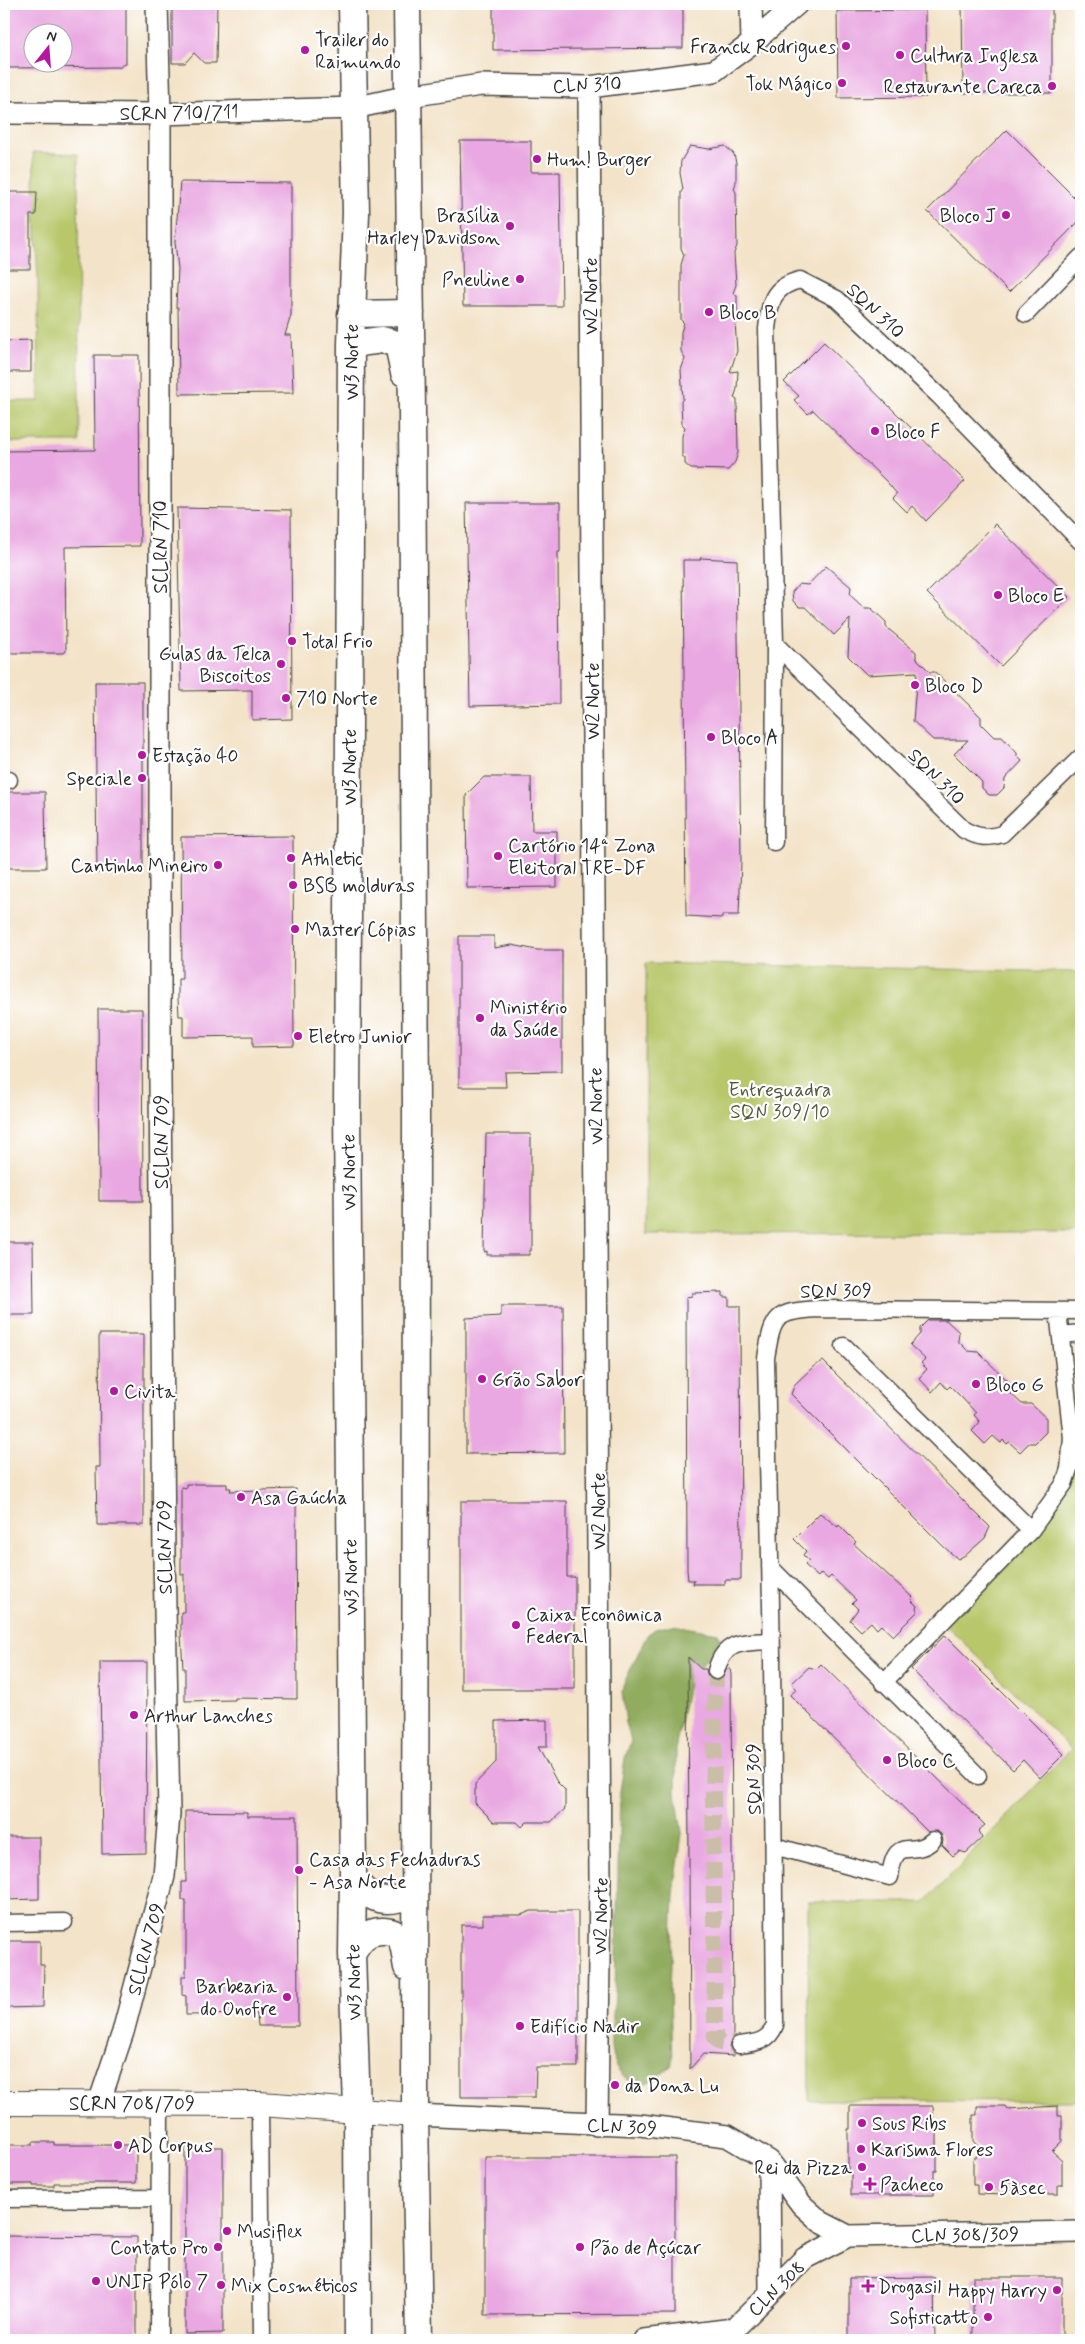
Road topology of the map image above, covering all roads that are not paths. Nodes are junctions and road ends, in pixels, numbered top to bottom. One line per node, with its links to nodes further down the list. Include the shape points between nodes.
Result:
1 (157, 4): 11 (street, SCLRN 710)
2 (352, 4): 9 (main road, W3 Norte)
3 (407, 4): 8 (main road)
4 (752, 4): 6 (street)
5 (797, 4): 6 (street, CLN 310)
6 (752, 43): 7 (street, CLN 310, via 714,71)
7 (589, 87): 8 (street, CLN 310, via 481,85); 49 (street, W2 Norte, via 600,1878)
8 (409, 96): 9 (street, CLN 310); 13 (main road)
9 (354, 108): 11 (street, SCRN 710/711); 14 (main road, W3 Norte, via 356,213)
10 (4, 113): 11 (street, SCRN 710/711)
11 (160, 114): 22 (street, SCLRN 710)
12 (1081, 256): 15 (street)
13 (410, 313): 14 (main road); 17 (main road)
14 (351, 314): 16 (main road, W3 Norte)
15 (1026, 314)
16 (351, 344): 17 (main road, via 382,340 398,344); 36 (main road, W3 Norte, via 347,1108)
17 (412, 411): 37 (main road, via 416,1109)
18 (1081, 542): 19 (street, SQN 310, via 939,396 837,299 800,280 789,282 773,298 767,329)
19 (775, 644): 20 (street, SQN 310, via 964,830 978,837 1002,834); 21 (street, SQN 310)
20 (1081, 757)
21 (774, 842)
22 (160, 981): 44 (street, SCLRN 709, via 168,1852 125,2022)
23 (1058, 1311): 24 (street, SQN 309); 26 (street); 29 (street, SQN 309, via 818,1309 789,1311 776,1319 766,1358)
24 (1081, 1311)
25 (1081, 1333): 26 (street)
26 (1061, 1334): 28 (street, via 1072,1419 1070,1463 1064,1484)
27 (844, 1346): 28 (street)
28 (1031, 1530): 32 (street)
29 (770, 1567): 30 (street, SQN 309); 32 (street)
30 (771, 1641): 31 (street, via 738,1644 724,1652); 35 (street, SQN 309)
31 (716, 1671)
32 (883, 1683): 33 (street)
33 (978, 1776)
34 (933, 1840): 35 (street, via 896,1853 890,1878)
35 (774, 1846): 42 (street, SQN 309, via 775,2025 771,2034 759,2042)
36 (353, 1877): 37 (main road, via 371,1898 378,1900 396,1900); 40 (main road, W3 Norte)
37 (415, 1893): 41 (main road)
38 (64, 1922): 39 (street)
39 (4, 1923)
40 (352, 1953): 41 (main road, via 364,1937 375,1932 397,1935 402,1941); 47 (main road, W3 Norte)
41 (416, 2017): 48 (main road)
42 (739, 2045)
43 (4, 2103): 44 (main road, SCRN 708/709)
44 (99, 2103): 45 (main road, SCRN 708/709)
45 (160, 2103): 46 (main road, SCRN 708/709); 51 (street)
46 (260, 2104): 47 (main road, SCRN 708/709); 57 (street)
47 (357, 2110): 48 (main road, CLN 309); 58 (main road, W3 Norte)
48 (415, 2115): 49 (street, CLN 309); 59 (main road)
49 (596, 2124): 50 (street, CLN 309, via 727,2136)
50 (769, 2161): 54 (street, CLN 309, via 802,2205 821,2222); 55 (street)
51 (159, 2198): 52 (street); 56 (street)
52 (4, 2199)
53 (1081, 2232): 54 (street, CLN 308/309)
54 (848, 2236): 55 (street, CLN 308, via 805,2258)
55 (770, 2292): 60 (street, CLN 308, via 734,2329)
56 (159, 2340)
57 (262, 2340)
58 (358, 2340)
59 (419, 2340)
60 (644, 2340)

